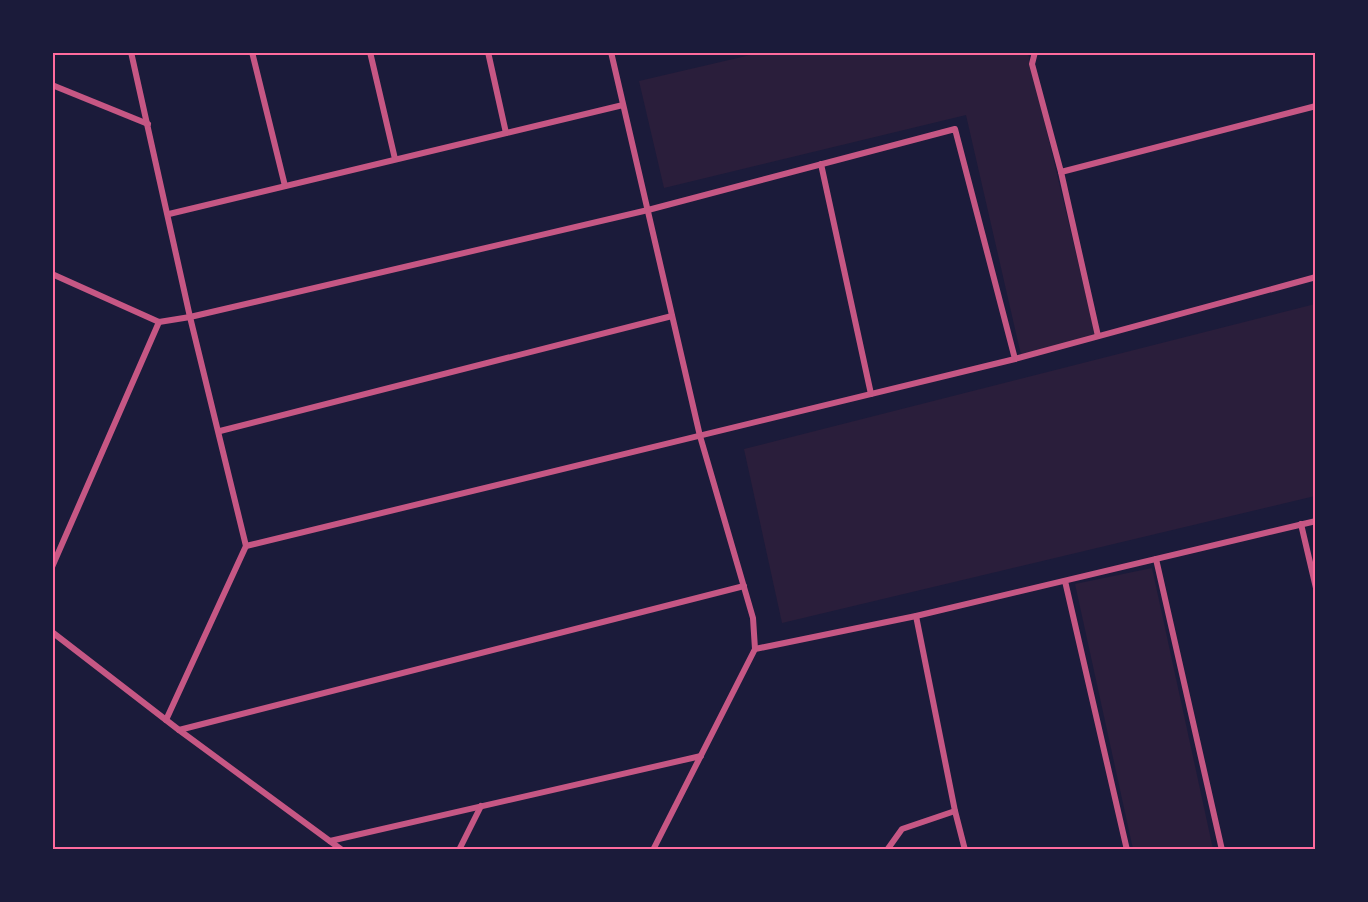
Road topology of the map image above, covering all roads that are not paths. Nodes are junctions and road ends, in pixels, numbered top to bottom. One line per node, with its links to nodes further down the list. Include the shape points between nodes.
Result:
1 (131, 52): 10 (street)
2 (252, 52): 15 (street)
3 (370, 52): 12 (street)
4 (488, 52): 11 (street)
5 (611, 52): 8 (street)
6 (1035, 52): 14 (street, via 1032,64)
7 (52, 85): 10 (street)
8 (623, 105): 11 (street); 16 (street)
9 (1316, 106): 14 (street)
10 (148, 124): 17 (street)
11 (506, 133): 12 (street)
12 (395, 159): 15 (street)
13 (821, 164): 16 (street); 24 (street, via 955,129); 25 (street)
14 (1060, 172): 23 (street)
15 (285, 186): 17 (street)
16 (648, 210): 20 (street); 21 (street)
17 (168, 214): 21 (street)
18 (52, 274): 22 (street)
19 (1316, 277): 23 (street)
20 (672, 316): 26 (street); 27 (street)
21 (190, 317): 22 (street); 26 (street)
22 (159, 322): 32 (street)
23 (1098, 336): 24 (street)
24 (1015, 359): 25 (street)
25 (871, 394): 27 (street)
26 (220, 431): 30 (street)
27 (700, 436): 30 (street); 34 (street)
28 (1316, 521): 29 (street)
29 (1301, 524): 31 (street); 35 (street)
30 (246, 546): 39 (street)
31 (1156, 559): 33 (street); 51 (street)
32 (52, 567)
33 (1065, 580): 36 (street); 50 (street)
34 (744, 586): 38 (street, via 753,618); 40 (street)
35 (1316, 588)
36 (916, 616): 38 (street); 43 (street)
37 (52, 632): 39 (street)
38 (755, 649): 41 (street)
39 (166, 720): 40 (street)
40 (179, 730): 44 (street)
41 (701, 756): 42 (street); 47 (street)
42 (481, 806): 44 (street); 46 (street)
43 (955, 811): 48 (street, via 902,829); 49 (street)
44 (330, 841): 45 (street)
45 (342, 849)
46 (459, 849)
47 (652, 849)
48 (887, 849)
49 (965, 849)
50 (1127, 849)
51 (1222, 849)

